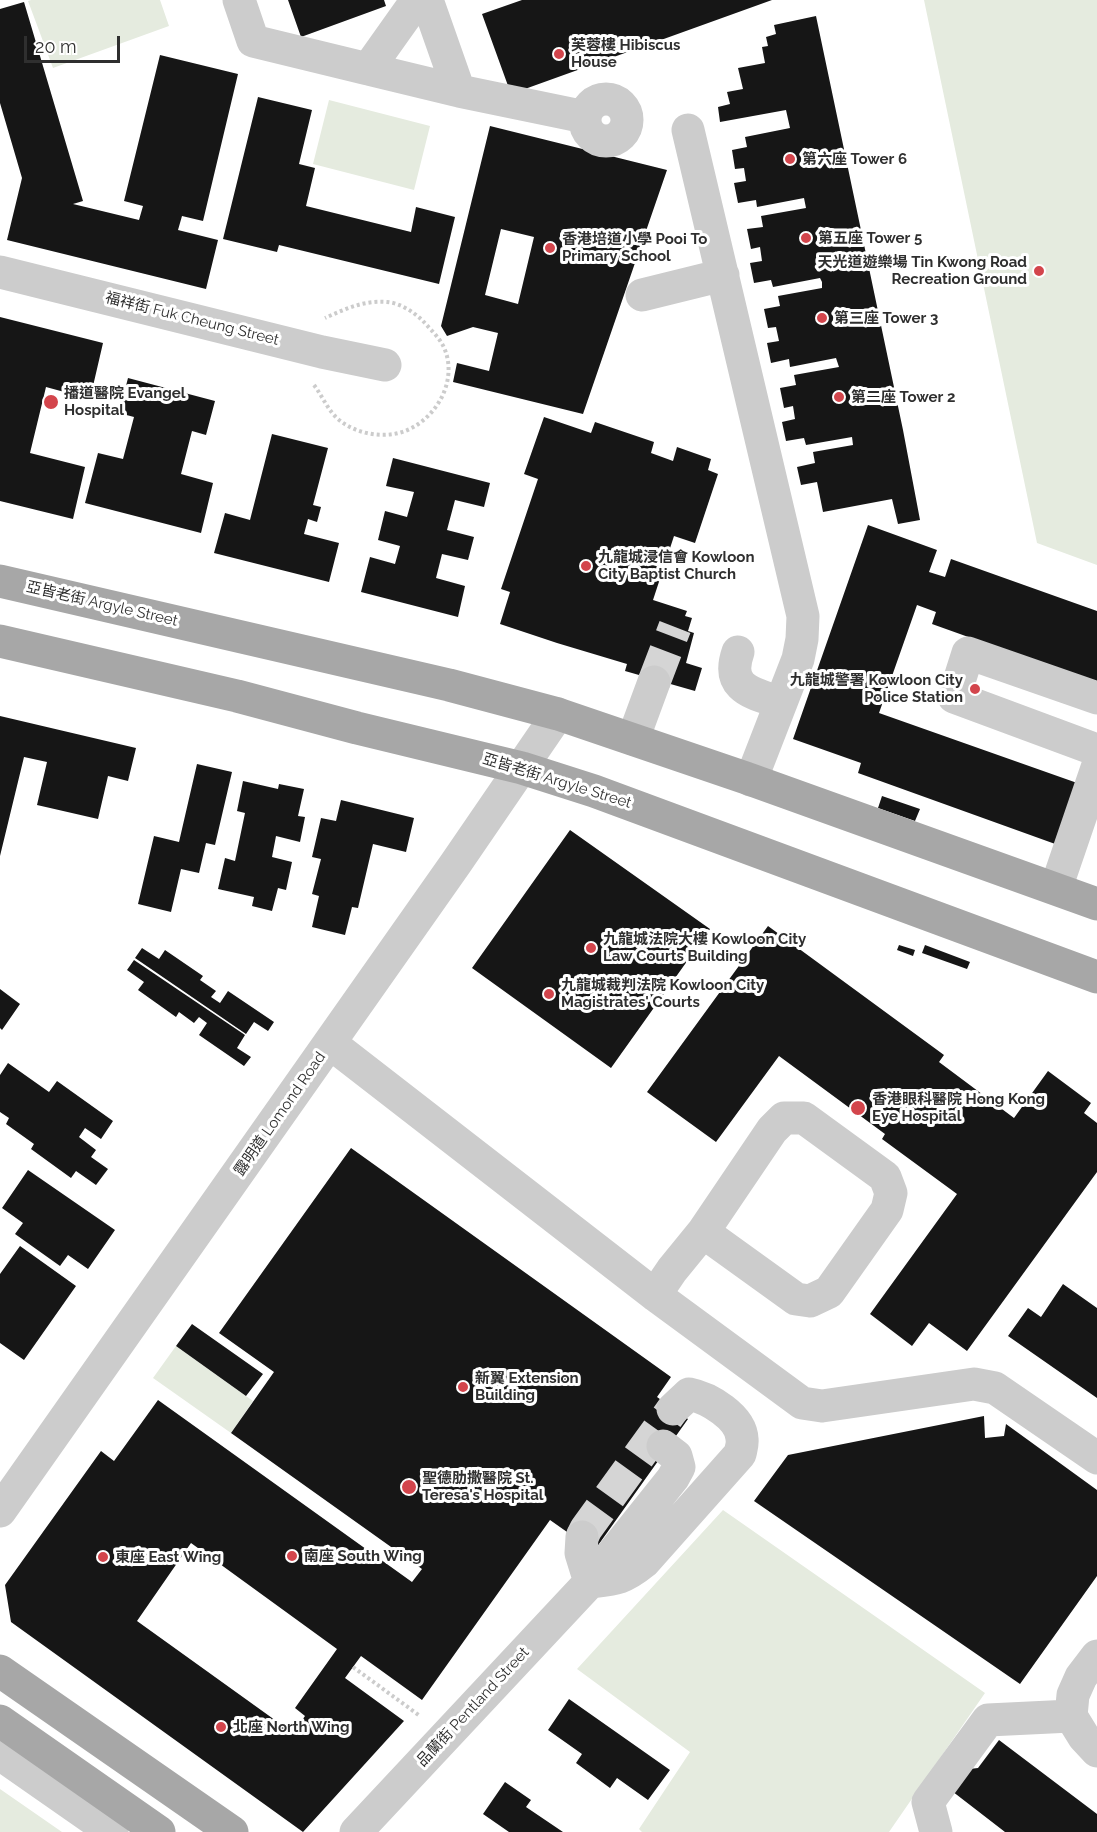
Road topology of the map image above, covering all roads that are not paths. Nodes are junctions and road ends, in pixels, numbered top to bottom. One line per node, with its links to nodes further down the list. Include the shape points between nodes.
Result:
1 (238, 0): 4 (street, via 253,40)
2 (417, 0): 4 (street)
3 (427, 0): 5 (street)
4 (368, 69): 5 (street)
5 (459, 91): 6 (street)
6 (585, 117)
7 (688, 130): 9 (street)
8 (0, 272): 11 (street, 福祥街 Fuk Cheung Street)
9 (723, 275): 10 (street); 17 (street, via 803,616 798,659)
10 (642, 295)
11 (385, 365)
12 (0, 581): 18 (main road, 亞皆老街 Argyle Street)
13 (0, 641): 21 (main road, 亞皆老街 Argyle Street)
14 (738, 652): 17 (street, via 734,673 739,684 747,691)
15 (654, 682): 19 (street)
16 (1097, 698): 20 (street, via 968,653 954,697)
17 (781, 703): 23 (street)
18 (558, 714): 19 (main road, 亞皆老街 Argyle Street); 21 (street, 露明道 Lomond Road)
19 (633, 739): 23 (main road, 亞皆老街 Argyle Street)
20 (1097, 750)
21 (522, 768): 26 (main road, 亞皆老街 Argyle Street, via 604,794); 27 (street, 露明道 Lomond Road)
22 (1097, 768): 24 (street)
23 (752, 780): 24 (main road, 亞皆老街 Argyle Street)
24 (1056, 888): 25 (main road, 亞皆老街 Argyle Street)
25 (1097, 904)
26 (1097, 977)
27 (330, 1043): 29 (street); 33 (street, 露明道 Lomond Road)
28 (703, 1232): 28 (street, via 784,1118 804,1118 885,1178 891,1193 887,1210 829,1292 810,1301 796,1299); 29 (street)
29 (655, 1295): 32 (street, via 802,1403 822,1406 974,1384 995,1388)
30 (673, 1409): 35 (street, via 689,1395 701,1396 713,1404 735,1419 742,1438 740,1454 644,1562 628,1575)
31 (663, 1446): 35 (street, 品蘭街 Pentland Street, via 676,1456 679,1467)
32 (1097, 1458)
33 (0, 1511)
34 (582, 1537): 35 (street, via 581,1553)
35 (590, 1582): 45 (street, 品蘭街 Pentland Street)
36 (1097, 1656): 38 (street, via 1072,1695)
37 (0, 1671): 44 (main road)
38 (1071, 1716): 40 (street); 46 (street, via 988,1720 928,1802)
39 (0, 1721): 43 (main road)
40 (1097, 1751)
41 (0, 1754): 42 (street)
42 (112, 1832)
43 (159, 1832)
44 (232, 1832)
45 (356, 1832)
46 (936, 1832)

